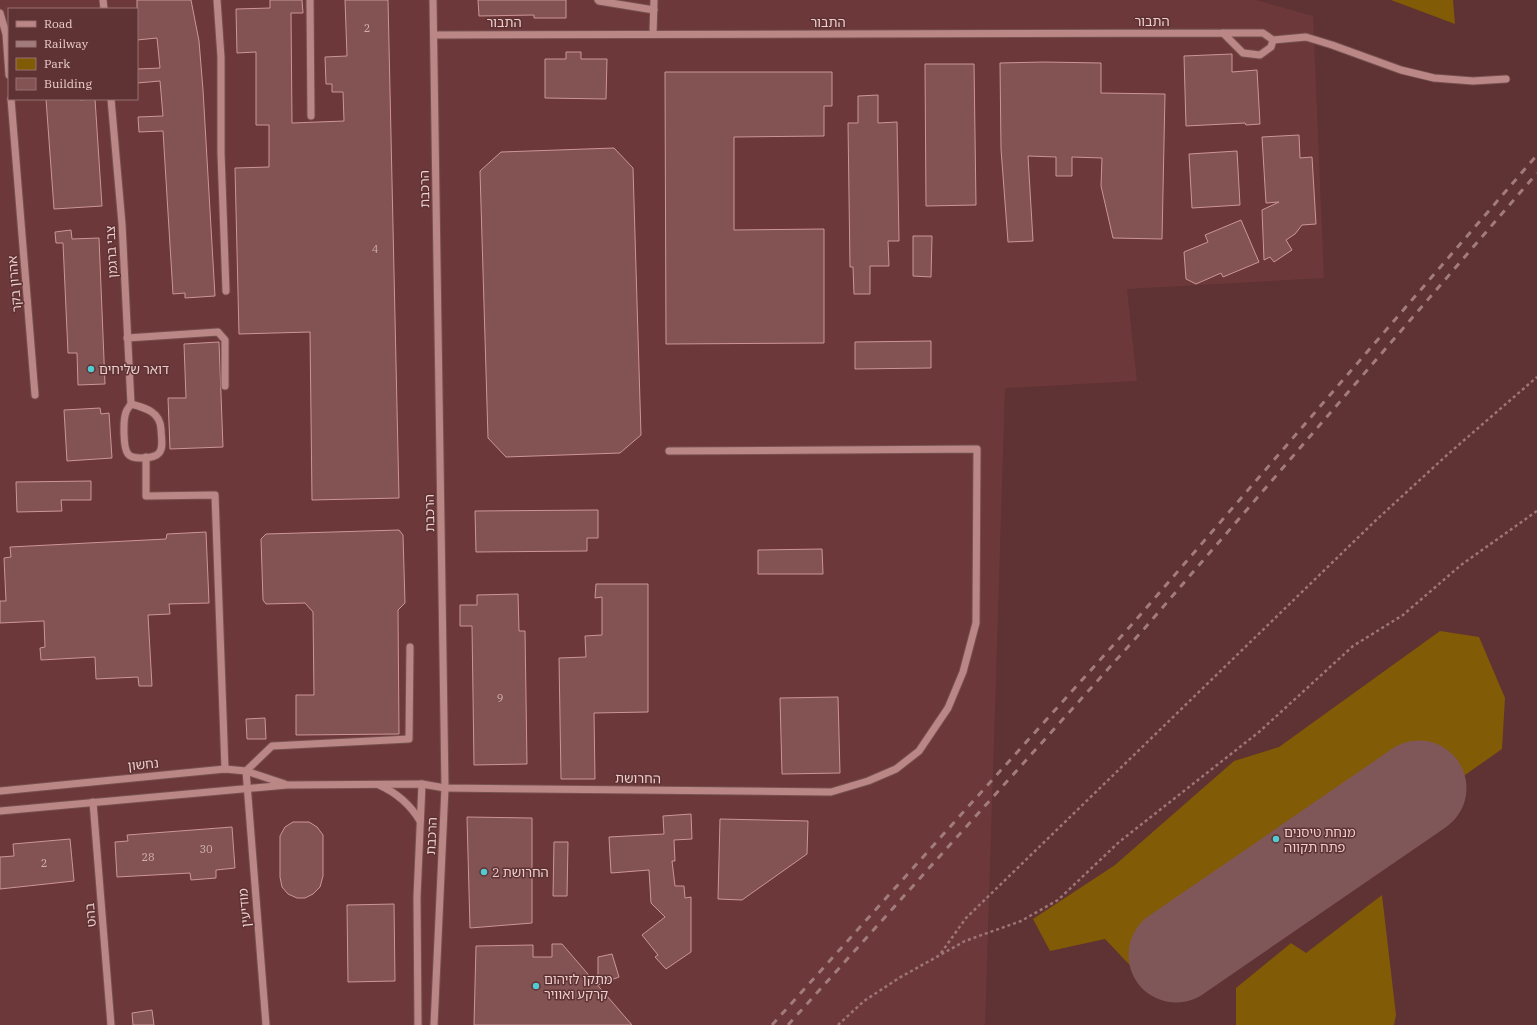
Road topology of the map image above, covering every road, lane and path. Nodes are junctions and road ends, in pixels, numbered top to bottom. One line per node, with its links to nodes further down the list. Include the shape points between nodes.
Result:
1 (217, 0): 17 (street, via 221,57 221,153)
2 (310, 0): 16 (street)
3 (433, 0): 10 (street, הרכבת)
4 (598, 0): 6 (street)
5 (654, 0): 6 (street)
6 (654, 10): 9 (street)
7 (0, 13): 12 (street, via 6,34)
8 (1223, 33): 9 (street, התבור); 11 (street, התבור, via 1263,33); 11 (street, via 1243,53 1260,55 1271,47)
9 (654, 34): 10 (street, התבור)
10 (434, 35): 32 (street, הרכבת)
11 (1273, 40): 13 (street, via 1306,37 1401,70 1434,78 1473,81)
12 (8, 61)
13 (1506, 79)
14 (11, 100): 21 (street, אהרון בקר)
15 (111, 100): 18 (street, צבי ברגמן, via 122,224)
16 (311, 116)
17 (226, 290)
18 (127, 338): 20 (street, via 218,332 225,340); 22 (street, צבי ברגמן)
19 (1537, 377): 38 (path, via 1446,454 1363,533 966,918)
20 (226, 386)
21 (35, 395)
22 (131, 404): 24 (street, צבי ברגמן, via 124,421 125,450 129,456); 24 (street, via 151,411 158,417 162,447 160,453)
23 (669, 451): 32 (street, החרושת, via 977,449 976,623 964,672 948,708 919,751 896,769 831,792)
24 (146, 457): 27 (street, via 146,496 215,495)
25 (1537, 511): 38 (path, via 1461,565 1403,615 1353,646 1259,732 1119,842 1058,900 1021,921 965,941)
26 (410, 647): 28 (street, via 409,739 272,746)
27 (225, 769): 28 (street, נחשון); 34 (street, נחשון)
28 (246, 771): 31 (street, נחשון); 33 (street, מודיעין)
29 (377, 784): 30 (street, נחשון); 31 (street, נחשון); 37 (street, via 393,791 414,811)
30 (422, 784): 32 (street, נחשון); 37 (street)
31 (287, 785): 33 (street, נחשון)
32 (445, 788): 42 (street, הרכבת)
33 (246, 789): 35 (street, נחשון); 40 (street, מודיעין)
34 (0, 791)
35 (93, 802): 36 (street, נחשון); 39 (street, בהט)
36 (0, 811)
37 (420, 821): 41 (street, via 417,897)
38 (940, 955): 43 (path, via 864,1001)
39 (111, 1025)
40 (266, 1025)
41 (418, 1025)
42 (434, 1025)
43 (838, 1025)

